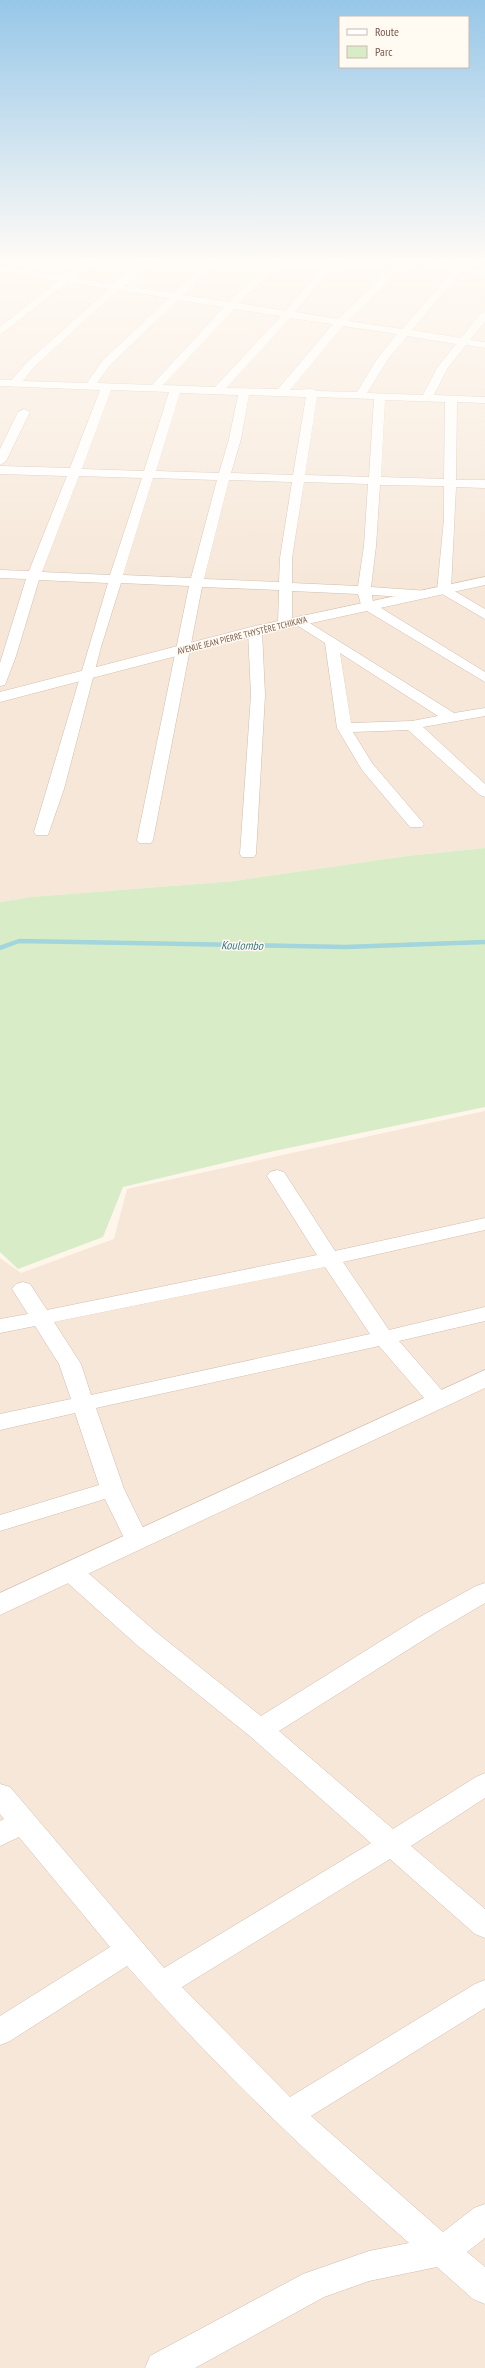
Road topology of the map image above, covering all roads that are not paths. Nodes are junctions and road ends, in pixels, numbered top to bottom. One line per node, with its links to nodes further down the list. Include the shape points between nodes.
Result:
1 (27, 369): 9 (street)
2 (102, 369): 10 (street)
3 (173, 369): 12 (street)
4 (238, 369): 14 (street)
5 (302, 369): 16 (street)
6 (378, 369): 18 (street)
7 (442, 369): 20 (street)
8 (0, 383): 9 (street)
9 (15, 383): 10 (street)
10 (90, 386): 11 (street)
11 (107, 386): 12 (street); 26 (street)
12 (155, 388): 13 (street)
13 (176, 388): 14 (street); 27 (street)
14 (218, 390): 15 (street)
15 (244, 390): 16 (street); 28 (street, via 235,439)
16 (282, 392): 17 (street)
17 (312, 392): 18 (street); 29 (street)
18 (361, 394): 19 (street)
19 (380, 395): 20 (street); 30 (street)
20 (427, 397): 21 (street)
21 (451, 398): 22 (street); 31 (street)
22 (485, 400)
23 (24, 412): 24 (street)
24 (0, 461)
25 (0, 470): 26 (street)
26 (76, 472): 27 (street); 34 (street)
27 (150, 474): 28 (street); 35 (street)
28 (224, 476): 29 (street); 37 (street, via 202,554)
29 (299, 478): 30 (street); 38 (street, via 286,558)
30 (374, 481): 31 (street); 40 (street)
31 (451, 482): 32 (street); 39 (street)
32 (485, 484)
33 (0, 574): 34 (street)
34 (34, 575): 35 (street); 48 (street)
35 (116, 580): 37 (street); 46 (street)
36 (485, 581): 39 (street, AVENUE JEAN PIERRE THYSTÈRE TCHIKAYA)
37 (197, 583): 38 (street); 45 (street)
38 (286, 586): 40 (street); 42 (street)
39 (444, 591): 40 (street, AVENUE JEAN PIERRE THYSTÈRE TCHIKAYA); 41 (street)
40 (365, 597): 42 (street, AVENUE JEAN PIERRE THYSTÈRE TCHIKAYA); 47 (street)
41 (485, 615)
42 (292, 623): 43 (street, AVENUE JEAN PIERRE THYSTÈRE TCHIKAYA); 44 (street)
43 (255, 631): 45 (street, AVENUE JEAN PIERRE THYSTÈRE TCHIKAYA); 60 (street, via 258,696)
44 (332, 643): 53 (street); 55 (street)
45 (182, 650): 46 (street, AVENUE JEAN PIERRE THYSTÈRE TCHIKAYA); 59 (street)
46 (88, 675): 49 (street, AVENUE JEAN PIERRE THYSTÈRE TCHIKAYA); 58 (street)
47 (485, 678)
48 (0, 682)
49 (26, 690): 50 (street); 51 (street, AVENUE JEAN PIERRE THYSTÈRE TCHIKAYA)
50 (0, 691)
51 (0, 697)
52 (485, 712): 53 (street)
53 (453, 719): 54 (street)
54 (412, 725): 55 (street); 56 (street)
55 (344, 728): 57 (street, via 362,761)
56 (485, 792)
57 (416, 824)
58 (42, 832)
59 (144, 840)
60 (248, 854)
61 (277, 1176): 63 (street)
62 (485, 1224): 63 (street)
63 (330, 1259): 66 (street, via 256,1276); 68 (street)
64 (23, 1289): 66 (street)
65 (485, 1314): 68 (street)
66 (42, 1317): 67 (street); 71 (street, via 70,1364)
67 (0, 1326)
68 (384, 1338): 70 (street); 71 (street)
69 (485, 1378): 70 (street)
70 (438, 1400): 75 (street)
71 (84, 1404): 72 (street); 73 (street)
72 (0, 1422)
73 (112, 1489): 74 (street); 75 (street)
74 (0, 1522)
75 (137, 1540): 76 (street)
76 (70, 1571): 78 (street); 79 (street, via 148,1639)
77 (485, 1592): 79 (street, via 427,1625)
78 (0, 1605)
79 (260, 1730): 83 (street)
80 (485, 1784): 83 (street)
81 (0, 1795): 82 (street)
82 (11, 1828): 85 (street)
83 (392, 1844): 84 (street); 86 (street)
84 (485, 1926)
85 (130, 1950): 86 (street); 88 (street)
86 (162, 1984): 89 (street, via 217,2045)
87 (485, 1992): 89 (street)
88 (0, 2032)
89 (287, 2115): 91 (street)
90 (485, 2219): 91 (street)
91 (443, 2251): 92 (street); 93 (street, via 369,2266 315,2285)
92 (485, 2288)
93 (162, 2368)

